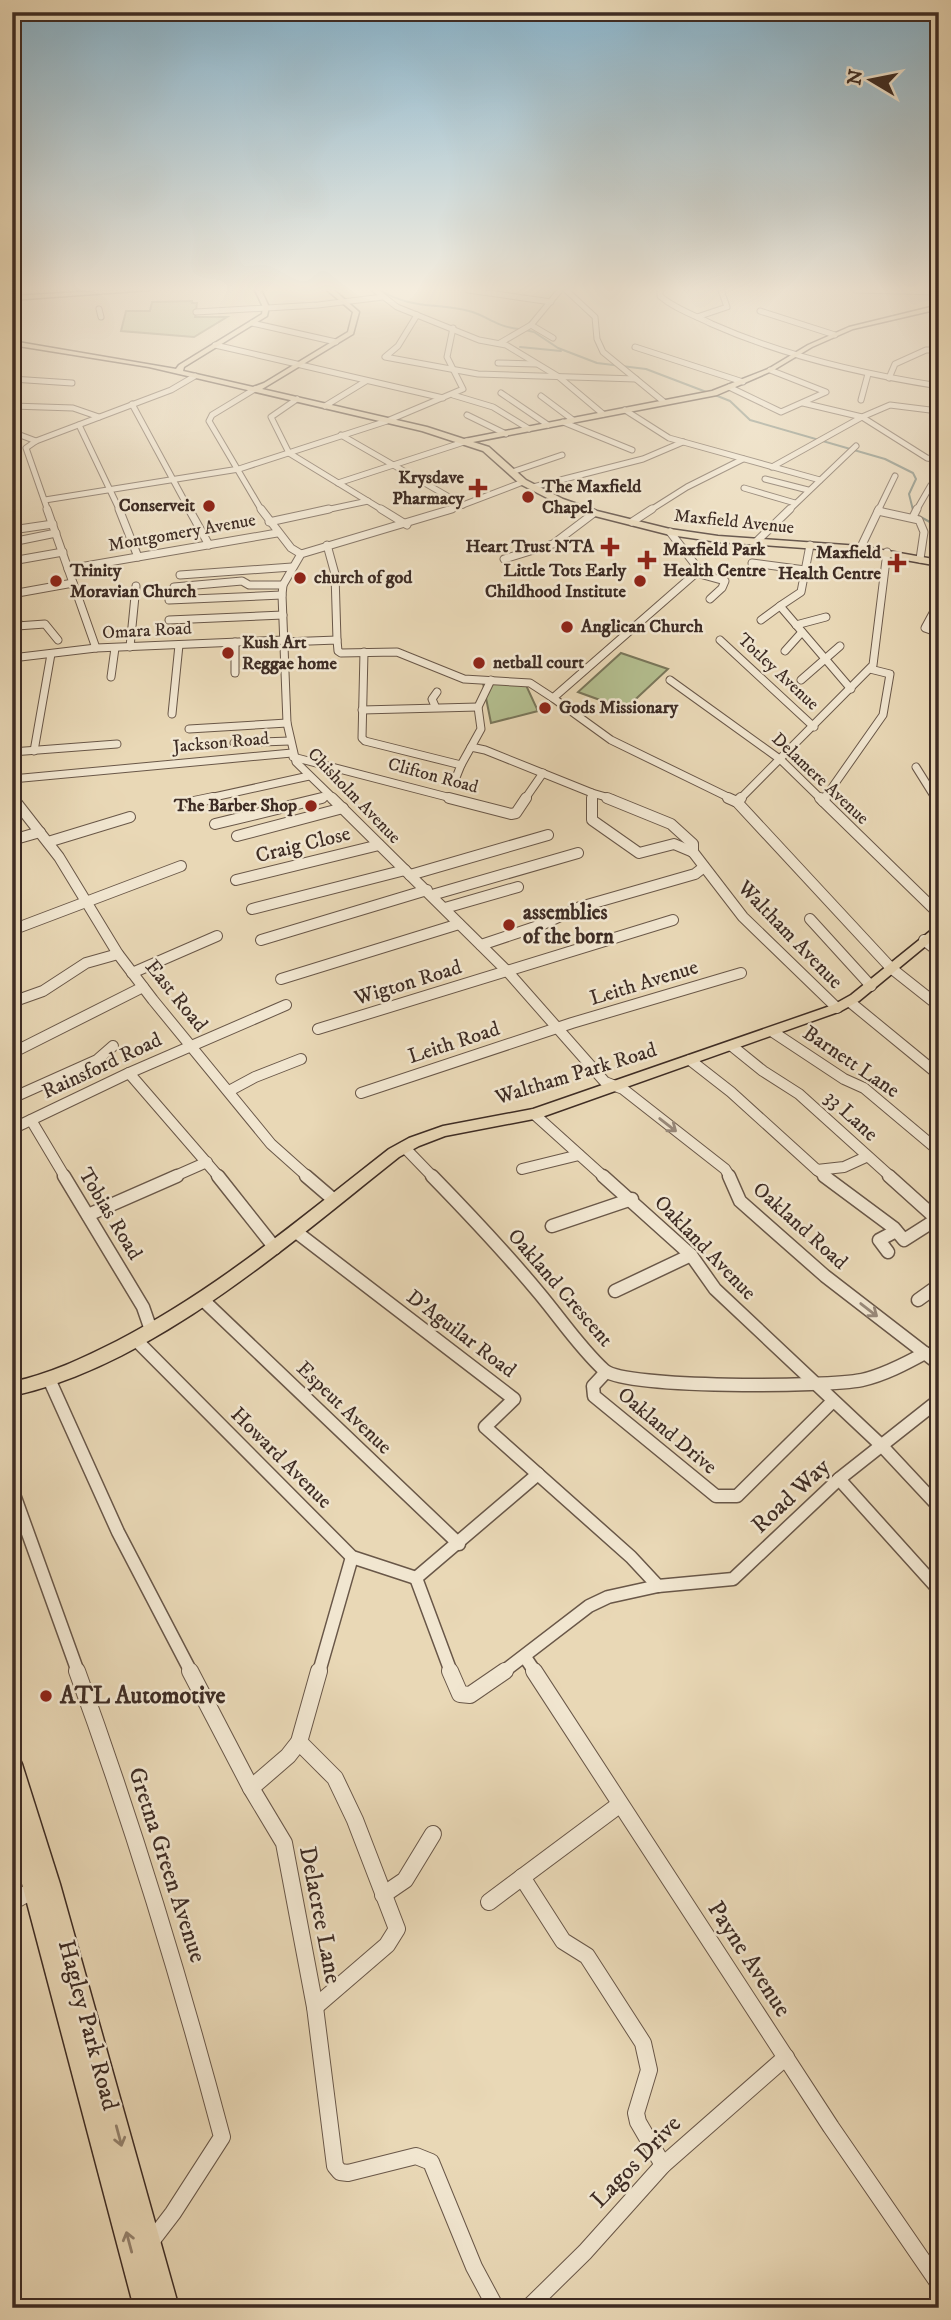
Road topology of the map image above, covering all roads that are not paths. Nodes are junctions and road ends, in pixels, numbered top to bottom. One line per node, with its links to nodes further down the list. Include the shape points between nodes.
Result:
1 (148, 398): 18 (street)
2 (241, 398): 50 (street, via 209,419)
3 (294, 398): 14 (main road, Maxfield Avenue)
4 (338, 398): 20 (street)
5 (443, 398): 30 (street)
6 (470, 398): 35 (street, via 502,410)
7 (509, 398): 34 (street)
8 (544, 398): 29 (street)
9 (584, 398): 24 (street)
10 (659, 398): 16 (street)
11 (683, 398): 16 (main road)
12 (752, 398): 23 (street)
13 (812, 398): 17 (street)
14 (297, 399): 20 (main road, Maxfield Avenue); 44 (street, via 271,417)
15 (939, 400): 22 (street)
16 (664, 402): 21 (main road)
17 (803, 403): 23 (street); 26 (street)
18 (132, 404): 27 (street); 54 (street)
19 (12, 406): 27 (street, via 73,408)
20 (325, 406): 30 (main road, Maxfield Avenue)
21 (625, 410): 24 (main road); 41 (street, via 661,434)
22 (938, 411): 26 (street, via 890,405); 32 (street)
23 (781, 412): 28 (street)
24 (603, 414): 29 (main road)
25 (467, 415): 37 (street)
26 (862, 416): 47 (street); 49 (street)
27 (99, 417): 33 (street)
28 (770, 418)
29 (573, 420): 31 (main road)
30 (387, 421): 38 (street); 40 (main road, Maxfield Avenue)
31 (563, 422): 34 (main road); 43 (street)
32 (938, 422): 47 (street)
33 (79, 425): 39 (street); 61 (street)
34 (548, 425): 35 (main road)
35 (529, 429): 37 (main road)
36 (12, 432): 39 (street)
37 (506, 434): 40 (main road)
38 (341, 435): 44 (street); 48 (street)
39 (36, 441): 63 (street, via 26,449)
40 (467, 441): 48 (street); 51 (main road, Maxfield Avenue, via 492,453)
41 (684, 442): 46 (street); 59 (street, via 643,459)
42 (852, 449): 55 (street)
43 (632, 450)
44 (289, 453): 50 (street); 57 (street)
45 (562, 455): 51 (street)
46 (743, 459): 49 (street); 71 (street)
47 (936, 460)
48 (390, 464): 57 (street); 66 (street)
49 (772, 467): 55 (street)
50 (239, 469): 54 (street); 70 (street)
51 (512, 472): 56 (main road, Maxfield Avenue)
52 (895, 476): 67 (street)
53 (765, 479): 62 (street)
54 (175, 480): 61 (street); 80 (street)
55 (820, 480): 62 (street)
56 (523, 482): 59 (main road, Maxfield Avenue); 66 (street)
57 (338, 483): 64 (street)
58 (939, 486): 69 (street, via 931,485)
59 (533, 487): 68 (main road, Maxfield Avenue)
60 (744, 488): 65 (street)
61 (111, 490): 63 (street); 87 (street)
62 (808, 490): 65 (street)
63 (45, 500): 72 (street)
64 (368, 501): 70 (street); 73 (street)
65 (795, 503): 79 (street)
66 (463, 505): 73 (street)
67 (878, 511): 69 (street); 83 (street)
68 (594, 513): 71 (main road, Maxfield Avenue); 88 (street, via 553,544)
69 (914, 514): 89 (street, via 926,527)
70 (269, 522): 77 (street)
71 (632, 522): 75 (main road, Maxfield Avenue)
72 (53, 524): 74 (street); 76 (street)
73 (408, 525): 81 (street)
74 (12, 530)
75 (670, 532): 79 (main road, Maxfield Avenue); 96 (street)
76 (56, 533): 78 (street); 84 (street)
77 (277, 533): 80 (street, Montgomery Avenue); 86 (street)
78 (12, 542)
79 (756, 542): 82 (main road, Maxfield Avenue)
80 (209, 545): 87 (street, Montgomery Avenue)
81 (327, 545): 86 (street); 118 (street, via 335,575)
82 (810, 545): 83 (main road, Maxfield Avenue); 95 (street)
83 (860, 549): 85 (main road, Maxfield Avenue)
84 (62, 552): 90 (street); 94 (street)
85 (887, 552): 89 (main road, Maxfield Avenue); 133 (street)
86 (300, 554): 93 (street, Chisholm Avenue)
87 (138, 557): 94 (street, Montgomery Avenue)
88 (504, 559)
89 (920, 559): 92 (main road, Maxfield Avenue)
90 (12, 561)
91 (752, 563): 95 (street)
92 (939, 563)
93 (292, 567): 97 (street); 99 (street, Chisholm Avenue)
94 (68, 569): 98 (street)
95 (805, 570): 107 (street, via 801,592)
96 (696, 573): 104 (street, via 725,581); 141 (street)
97 (180, 575)
98 (74, 583): 102 (street); 127 (street)
99 (282, 585): 101 (street, via 249,586 242,581); 103 (street, Chisholm Avenue)
100 (136, 586): 125 (street)
101 (174, 587)
102 (12, 594)
103 (282, 595): 105 (street); 108 (street, Chisholm Avenue)
104 (710, 599)
105 (169, 600)
106 (939, 602): 116 (street, via 925,628)
107 (780, 606): 112 (street); 114 (street)
108 (282, 615): 111 (street); 121 (street, Chisholm Avenue)
109 (826, 617): 114 (street)
110 (30, 619): 113 (street)
111 (169, 620)
112 (761, 621)
113 (16, 622): 117 (street, via 45,624); 120 (street)
114 (796, 625): 115 (street)
115 (802, 632): 128 (street); 132 (street)
116 (939, 633)
117 (58, 640)
118 (337, 640): 121 (street, Omara Road); 129 (street, via 341,653)
119 (720, 640): 147 (street, Totley Avenue)
120 (16, 641)
121 (284, 641): 122 (street, Omara Road); 146 (street, Chisholm Avenue)
122 (235, 642): 123 (street, Omara Road); 134 (street)
123 (178, 645): 125 (street, Omara Road); 145 (street)
124 (840, 646): 132 (street)
125 (130, 647): 126 (street, Omara Road)
126 (115, 648): 127 (street, Omara Road); 135 (street)
127 (96, 649): 130 (street, Omara Road)
128 (785, 651)
129 (363, 652): 136 (street, via 397,652 464,679); 144 (street)
130 (51, 654): 131 (street, Omara Road); 153 (street)
131 (12, 658)
132 (825, 660): 138 (street); 139 (street)
133 (870, 669): 139 (street); 166 (street, via 890,674 883,715)
134 (235, 673)
135 (111, 677)
136 (491, 680): 141 (street, via 530,683); 143 (street)
137 (670, 680): 156 (street, Delamere Avenue)
138 (802, 680)
139 (851, 689): 147 (street)
140 (437, 692): 142 (street, via 432,699)
141 (553, 698): 167 (street, via 611,740)
142 (435, 706): 143 (street); 144 (street)
143 (478, 707): 152 (street, via 481,729)
144 (362, 710): 157 (street, via 365,741)
145 (172, 714)
146 (287, 723): 148 (street); 149 (street, Chisholm Avenue)
147 (814, 727): 156 (street)
148 (189, 729)
149 (290, 741): 150 (street); 155 (street, Chisholm Avenue)
150 (234, 743)
151 (117, 744): 153 (street)
152 (471, 747): 157 (street); 159 (street)
153 (34, 751): 154 (street)
154 (12, 752)
155 (293, 755): 159 (street, Clifton Road, via 511,814); 160 (street, Chisholm Avenue); 161 (street, Jackson Road)
156 (781, 760): 166 (street, Delamere Avenue); 167 (street)
157 (461, 765): 162 (street)
158 (916, 767): 169 (street)
159 (543, 773): 163 (street)
160 (309, 776): 165 (street, Chisholm Avenue); 168 (street)
161 (12, 779)
162 (455, 780)
163 (592, 793): 179 (street, Waltham Avenue, via 655,815 694,841); 179 (street, via 592,820 631,849 646,852 674,844)
164 (12, 796): 173 (street, East Road)
165 (329, 796): 170 (street, Chisholm Avenue); 172 (street)
166 (823, 801): 190 (street, Delamere Avenue)
167 (737, 802): 202 (street)
168 (188, 803)
169 (939, 805)
170 (343, 808): 175 (street); 178 (street, Chisholm Avenue)
171 (130, 817): 177 (street)
172 (215, 824)
173 (40, 832): 176 (street); 177 (street, East Road)
174 (548, 835): 183 (street)
175 (237, 836)
176 (12, 840)
177 (48, 842): 187 (street, East Road)
178 (379, 845): 183 (street, Chisholm Avenue); 184 (street, Craig Close)
179 (694, 852): 182 (street, Waltham Avenue)
180 (578, 853): 186 (street)
181 (181, 866): 187 (street)
182 (704, 867): 199 (street, via 695,874 580,907); 211 (street, Waltham Avenue, via 743,917)
183 (408, 873): 186 (street, Chisholm Avenue); 189 (street)
184 (236, 880)
185 (517, 887): 188 (street)
186 (429, 893): 188 (street, Chisholm Avenue); 197 (street)
187 (88, 903): 195 (street); 201 (street, East Road)
188 (445, 908): 193 (street, Chisholm Avenue)
189 (252, 909)
190 (939, 914)
191 (810, 919): 207 (street)
192 (673, 920): 203 (street, Wigton Road)
193 (460, 924): 199 (street, Chisholm Avenue); 206 (street)
194 (939, 928): 198 (main road, Waltham Park Road)
195 (12, 930)
196 (217, 936): 204 (street)
197 (261, 940)
198 (924, 940): 200 (street); 202 (main road, Waltham Park Road)
199 (481, 945): 203 (street, Chisholm Avenue)
200 (939, 952)
201 (118, 954): 204 (street, East Road); 209 (street, via 86,964)
202 (891, 968): 207 (main road, Waltham Park Road); 212 (street)
203 (508, 972): 213 (street, Wigton Road); 214 (street, Chisholm Avenue)
204 (132, 973): 208 (street, East Road)
205 (741, 973): 214 (street, Leith Avenue)
206 (281, 979)
207 (871, 986): 211 (main road, Waltham Park Road)
208 (143, 987): 217 (street, East Road); 219 (street)
209 (12, 1002)
210 (286, 1005): 217 (street, Rainsford Road)
211 (843, 1005): 215 (main road, Waltham Park Road); 223 (street, Waltham Avenue)
212 (939, 1006)
213 (318, 1029)
214 (558, 1029): 224 (street, Chisholm Avenue); 226 (street, Leith Road)
215 (773, 1032): 218 (main road, Waltham Park Road); 232 (street, Barnett Lane, via 864,1088)
216 (113, 1046): 227 (street, via 97,1060)
217 (191, 1046): 222 (street, Rainsford Road); 225 (street, East Road)
218 (732, 1046): 221 (main road, Waltham Park Road); 234 (street, 33 Lane, via 799,1094)
219 (12, 1053)
220 (300, 1059): 225 (street)
221 (690, 1060): 224 (main road, Waltham Park Road); 237 (street)
222 (129, 1073): 229 (street, Rainsford Road); 235 (street)
223 (939, 1075)
224 (613, 1086): 228 (main road, Waltham Park Road); 254 (street, Oakland Road, one-way to 254, via 623,1089 725,1169 740,1201 825,1276)
225 (229, 1091): 239 (street, East Road, via 271,1144)
226 (361, 1093)
227 (12, 1098)
228 (534, 1114): 231 (main road, Waltham Park Road, via 443,1131); 233 (street, Oakland Avenue)
229 (31, 1120): 230 (street, Rainsford Road); 240 (street, Tobias Road)
230 (12, 1129)
231 (404, 1147): 239 (main road, Waltham Park Road); 256 (street, Oakland Crescent, via 496,1242)
232 (939, 1152)
233 (579, 1155): 236 (street); 238 (street, Oakland Avenue)
234 (866, 1157): 237 (street, via 844,1167); 241 (street, 33 Lane)
235 (207, 1162): 240 (street); 245 (street)
236 (522, 1169)
237 (817, 1170): 244 (street)
238 (632, 1199): 242 (street); 247 (street, Oakland Avenue)
239 (334, 1200): 243 (main road, Waltham Park Road)
240 (89, 1215): 252 (street, Tobias Road, via 143,1307)
241 (938, 1220): 244 (street, via 904,1240)
242 (552, 1226)
243 (295, 1231): 245 (main road, Waltham Park Road); 263 (street, D'Aguilar Road, via 514,1399 485,1427)
244 (897, 1231): 246 (street, via 879,1240)
245 (275, 1248): 250 (main road, Waltham Park Road)
246 (888, 1252)
247 (691, 1255): 249 (street); 258 (street, Oakland Avenue, via 715,1289)
248 (939, 1284): 251 (street)
249 (615, 1291)
250 (202, 1299): 252 (main road, Waltham Park Road); 267 (street, Espeut Avenue)
251 (918, 1300)
252 (151, 1330): 253 (main road, Waltham Park Road)
253 (135, 1339): 257 (main road, Waltham Park Road); 268 (street, Howard Avenue)
254 (925, 1353): 255 (street, Oakland Road); 258 (street, Oakland Crescent, via 861,1380)
255 (939, 1364)
256 (606, 1372): 258 (street, Oakland Crescent, via 638,1380 688,1383); 261 (street, Oakland Drive, via 593,1387 594,1396 716,1496 737,1496)
257 (49, 1379): 259 (main road, Waltham Park Road); 275 (street, Delacree Lane, via 118,1532)
258 (815, 1383): 261 (street, Oakland Avenue)
259 (12, 1389)
260 (939, 1400): 262 (street, Road Way)
261 (832, 1402): 262 (street, Oakland Avenue)
262 (882, 1446): 264 (street, Road Way); 266 (street, Oakland Avenue)
263 (538, 1474): 267 (street); 270 (street)
264 (839, 1479): 270 (street, Road Way, via 733,1579); 271 (street)
265 (12, 1489): 287 (street, Gretna Green Avenue, via 124,1800 181,1982 222,2137)
266 (939, 1507)
267 (459, 1544): 269 (street)
268 (352, 1557): 269 (street, Howard Avenue); 273 (street)
269 (415, 1578): 272 (street, Road Way, via 457,1689 464,1695 477,1693)
270 (659, 1586): 272 (street, Road Way, via 589,1606)
271 (939, 1590)
272 (525, 1657): 276 (street, Payne Avenue)
273 (299, 1742): 275 (street); 281 (street, via 335,1778)
274 (12, 1764): 287 (main road, Hagley Park Road, one-way to 287, via 50,1884)
275 (251, 1788): 284 (street, Delacree Lane, via 284,1843)
276 (619, 1805): 279 (street); 285 (street, Payne Avenue)
277 (12, 1808): 280 (main road, Hagley Park Road)
278 (433, 1834): 281 (street, via 405,1880)
279 (522, 1877): 283 (street); 286 (street, via 563,1941 587,1956 643,2043 649,2070 636,2113)
280 (35, 1889): 282 (street); 290 (main road, Hagley Park Road, one-way to 280)
281 (383, 1895): 284 (street, via 397,1929 393,1939)
282 (12, 1902)
283 (489, 1902)
284 (315, 2007): 291 (street, Delacree Lane, via 337,2169 360,2171 416,2155 431,2162)
285 (786, 2057): 286 (street, Lagos Drive); 288 (street, Payne Avenue)
286 (663, 2165): 292 (street, Lagos Drive)
287 (149, 2245): 289 (main road, Hagley Park Road)
288 (939, 2284)
289 (166, 2301)
290 (146, 2308)
291 (496, 2308)
292 (528, 2308)

